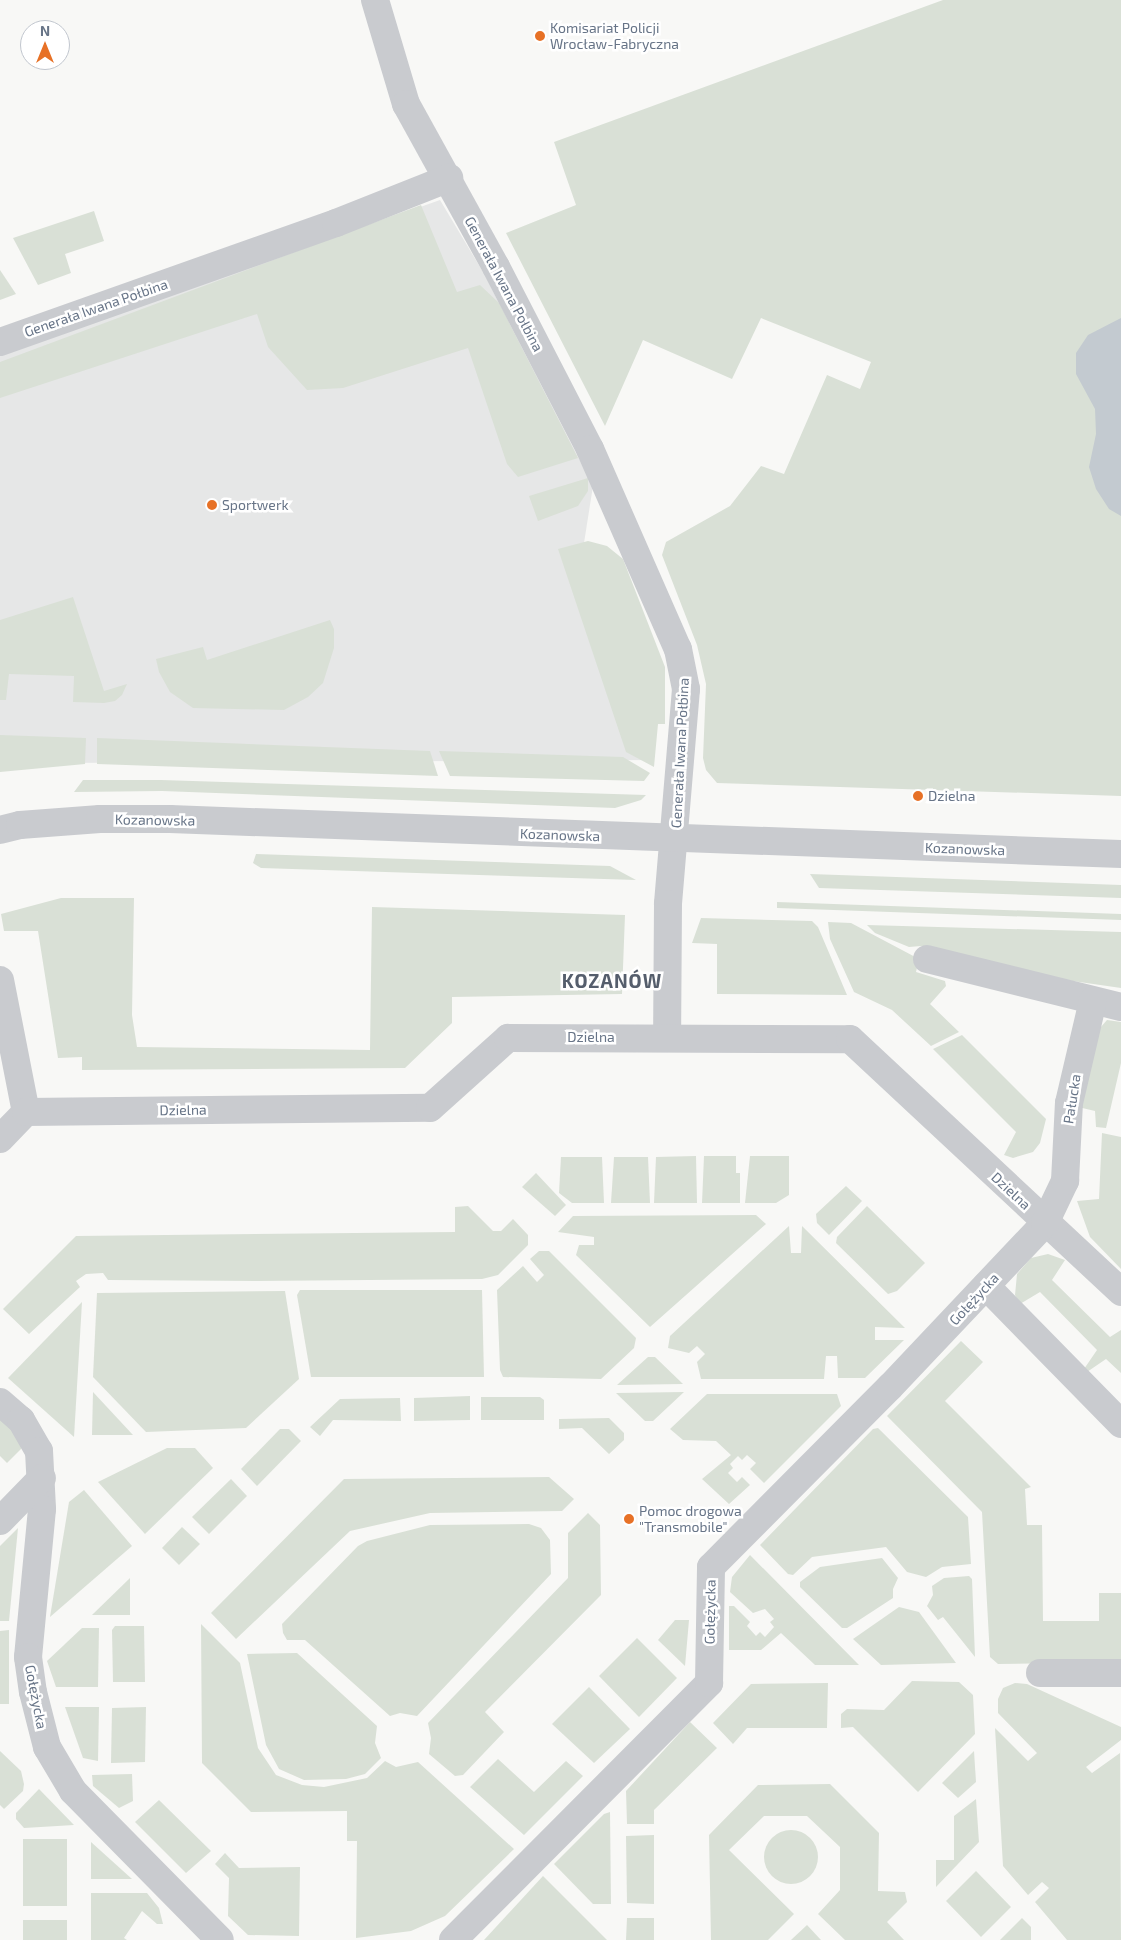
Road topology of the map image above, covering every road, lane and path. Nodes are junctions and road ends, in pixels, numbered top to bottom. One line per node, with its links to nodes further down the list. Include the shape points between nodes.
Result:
1 (375, 0): 2 (street, via 406,104)
2 (448, 178): 3 (street, Generała Iwana Połbina, via 327,226); 5 (street, Generała Iwana Połbina, via 590,449 678,649 686,689)
3 (0, 342)
4 (0, 830): 5 (street, Kozanowska, via 20,824 100,819 170,820)
5 (675, 840): 6 (street, Kozanowska); 11 (street, Generała Iwana Połbina, via 667,911)
6 (1121, 854)
7 (927, 959): 9 (street)
8 (0, 980): 12 (street)
9 (1093, 1001): 10 (street); 14 (street, Pałucka, via 1069,1103 1065,1181)
10 (1121, 1007)
11 (666, 1036): 12 (street, Dzielna, via 508,1038 430,1108); 14 (street, Dzielna, via 850,1039)
12 (26, 1112): 13 (street)
13 (0, 1139)
14 (1044, 1223): 15 (street, Gołężycka); 16 (street, Dzielna)
15 (986, 1286): 18 (street); 24 (street, Gołężycka, via 711,1567 709,1683)
16 (1121, 1292)
17 (0, 1402): 19 (street, Gołężycka, via 33,1435 40,1451)
18 (1121, 1424)
19 (42, 1478): 20 (street); 23 (street, Gołężycka, via 28,1657 47,1748 73,1791)
20 (0, 1521)
21 (1121, 1672): 22 (street)
22 (1040, 1673)
23 (213, 1938)
24 (453, 1940)

